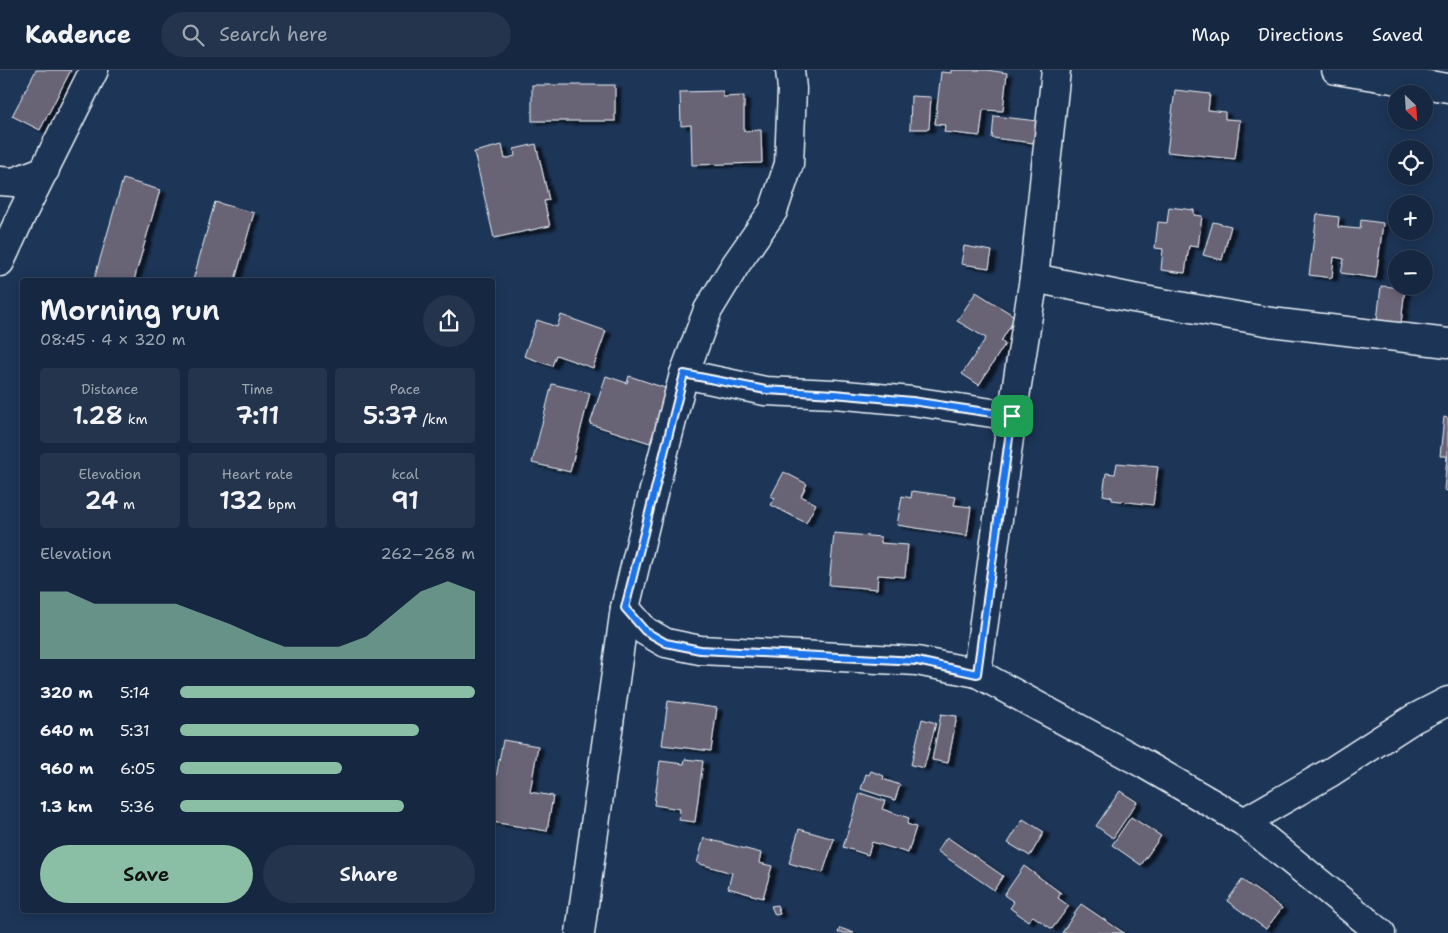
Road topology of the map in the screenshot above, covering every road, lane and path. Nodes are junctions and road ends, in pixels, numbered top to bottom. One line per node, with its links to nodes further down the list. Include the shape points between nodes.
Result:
1 (94, 70): 6 (street)
2 (790, 70): 11 (street, via 789,164 773,211 708,310)
3 (1056, 70): 9 (street)
4 (1336, 70): 5 (street)
5 (1448, 88)
6 (45, 170): 7 (street, via 14,182); 8 (street)
7 (0, 181)
8 (0, 262)
9 (1034, 278): 10 (street, via 1271,322); 12 (street)
10 (1448, 343)
11 (684, 374): 12 (street, via 766,390 912,401); 13 (street)
12 (1012, 416): 14 (street)
13 (625, 608): 14 (street, via 645,631 666,643 700,650 917,661); 17 (street)
14 (977, 674): 16 (street)
15 (1448, 701): 16 (street)
16 (1244, 822): 18 (street)
17 (580, 933)
18 (1381, 933)

